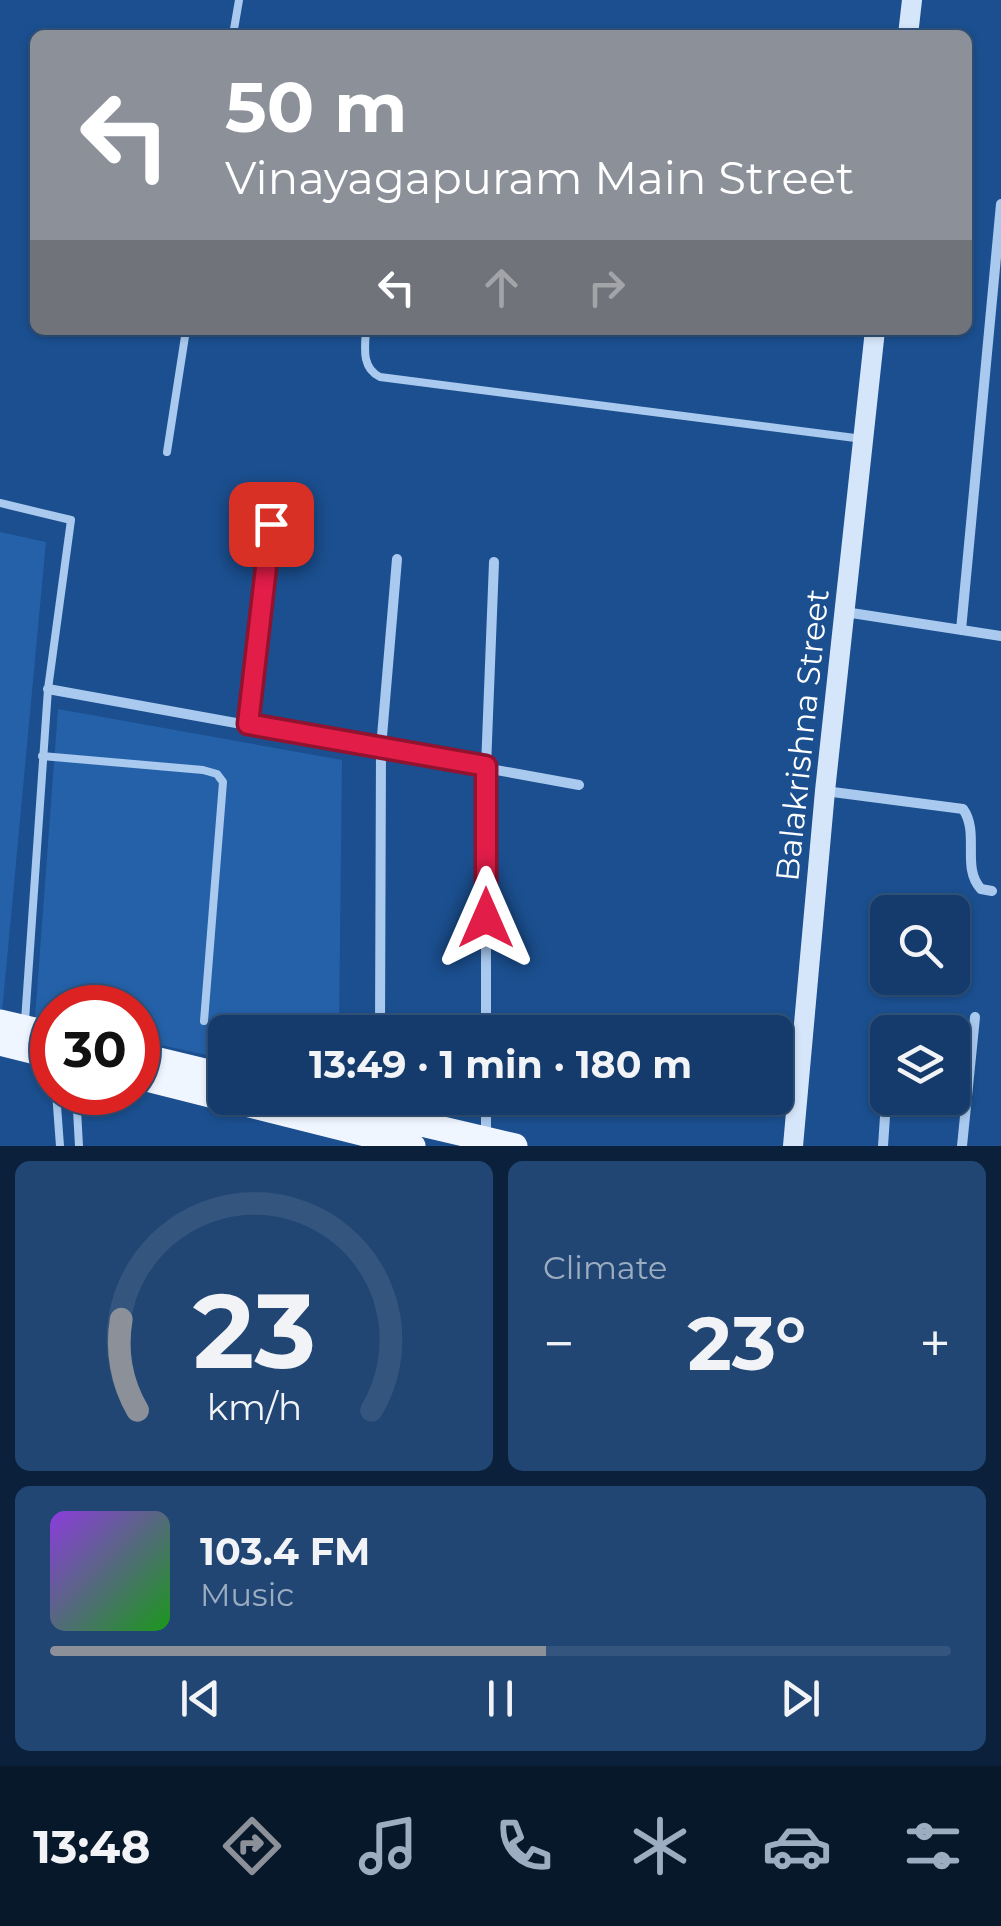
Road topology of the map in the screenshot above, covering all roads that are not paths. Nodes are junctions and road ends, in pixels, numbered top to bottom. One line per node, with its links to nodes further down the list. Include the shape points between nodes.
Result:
1 (239, 0): 3 (lane)
2 (912, 0): 4 (street)
3 (234, 30)
4 (909, 30)
5 (1001, 204): 16 (street)
6 (185, 335): 10 (lane)
7 (366, 335): 9 (lane, via 366,361 380,377)
8 (874, 335): 9 (street, Balakrishna Street)
9 (863, 439): 15 (street, Balakrishna Street)
10 (167, 452)
11 (0, 503): 18 (lane, via 70,520)
12 (271, 524): 19 (street)
13 (398, 560): 20 (street)
14 (494, 562): 22 (street)
15 (844, 612): 16 (street); 24 (street, Balakrishna Street)
16 (961, 630): 17 (street)
17 (1001, 636)
18 (48, 689): 19 (street); 21 (lane)
19 (248, 724): 20 (street)
20 (382, 748): 22 (street); 26 (street)
21 (42, 756): 29 (lane, via 203,770 223,782); 30 (lane)
22 (486, 766): 23 (street); 27 (street)
23 (580, 784)
24 (825, 790): 25 (street, via 963,809 972,830 973,877); 46 (street, Balakrishna Street)
25 (992, 891)
26 (380, 1015)
27 (486, 1015)
28 (975, 1017): 48 (street)
29 (204, 1021)
30 (12, 1024)
31 (0, 1044): 32 (main road)
32 (30, 1051)
33 (160, 1060): 34 (main road)
34 (208, 1072)
35 (160, 1083): 44 (main road)
36 (58, 1115): 42 (lane)
37 (77, 1115): 43 (lane)
38 (409, 1115): 41 (main road)
39 (486, 1115): 41 (street)
40 (885, 1115): 47 (street)
41 (486, 1138): 45 (main road)
42 (60, 1146)
43 (78, 1146)
44 (413, 1146)
45 (515, 1146)
46 (793, 1146)
47 (883, 1146)
48 (962, 1146)

